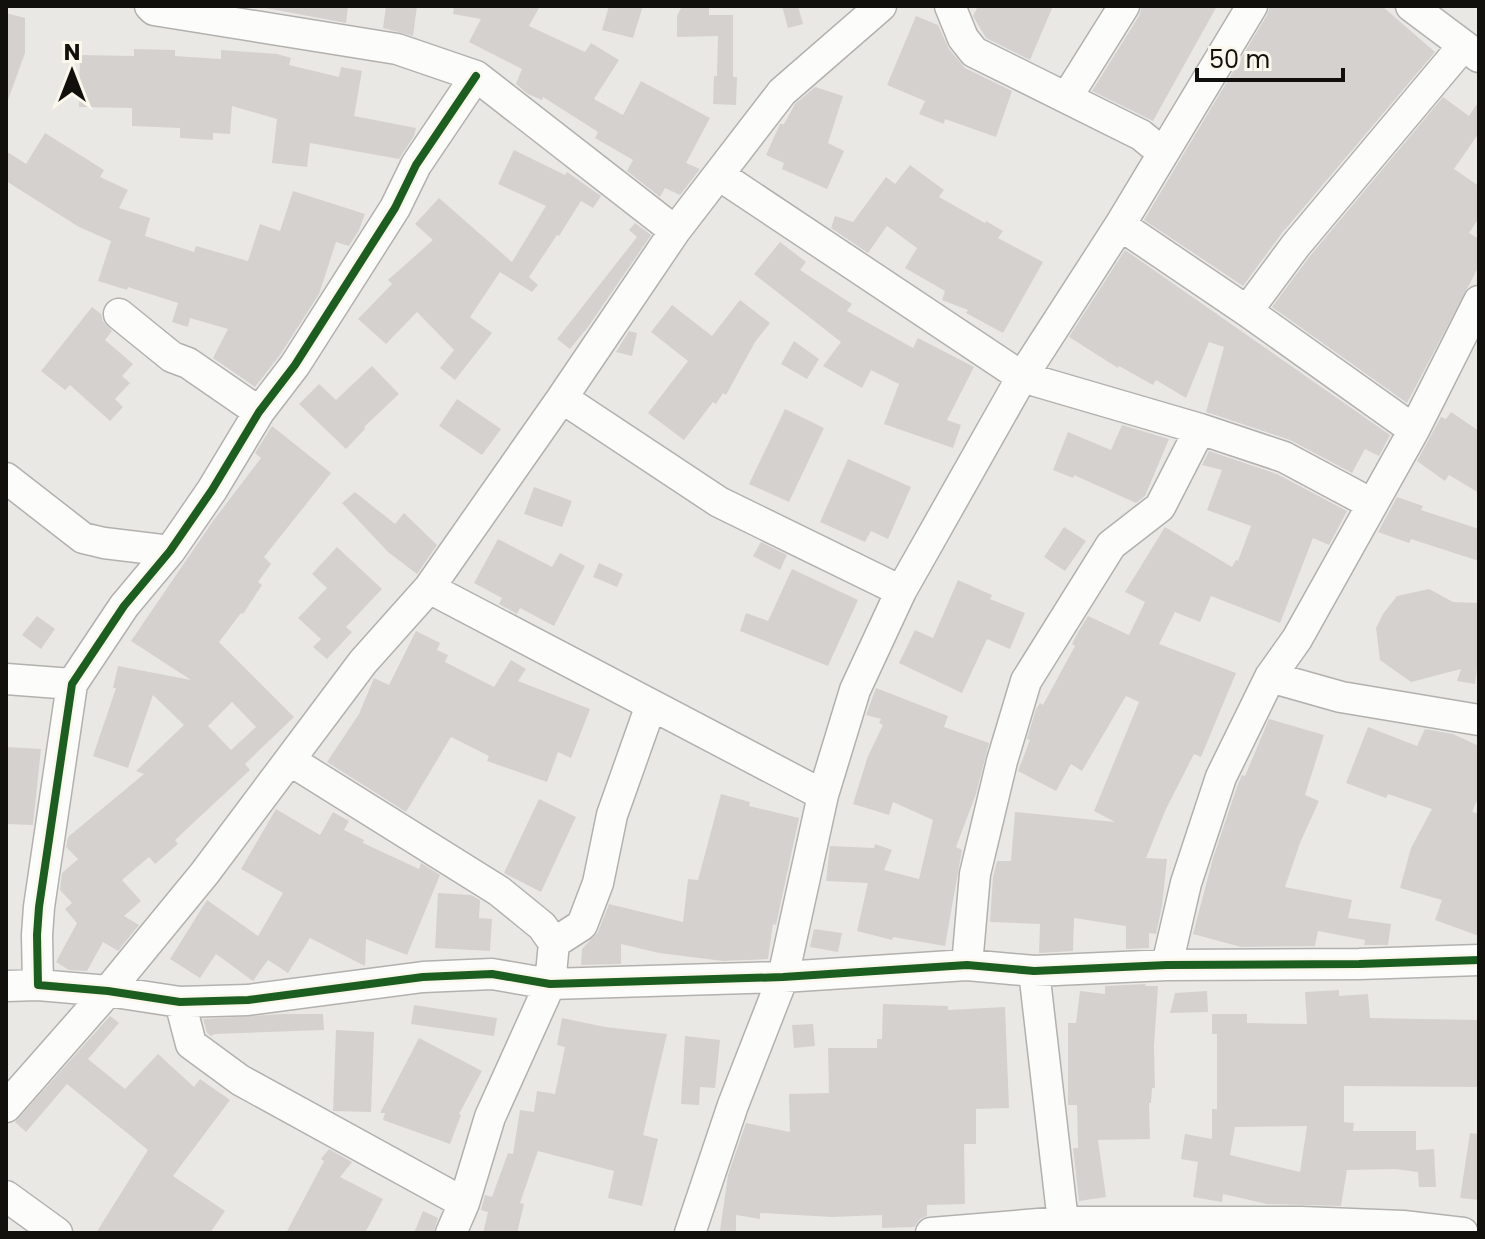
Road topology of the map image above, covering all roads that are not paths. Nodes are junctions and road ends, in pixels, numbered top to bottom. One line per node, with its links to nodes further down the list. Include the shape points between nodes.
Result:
1 (150, 6): 8 (street, via 397,49)
2 (881, 6): 11 (street, via 782,92)
3 (950, 6): 9 (street, via 974,52)
4 (1124, 6): 9 (street)
5 (1252, 6): 10 (street)
6 (1411, 6): 7 (street)
7 (1471, 52): 15 (street, via 1296,245)
8 (476, 76): 13 (street); 19 (street, via 295,365)
9 (1067, 97): 10 (street, via 1141,135)
10 (1163, 153): 12 (street)
11 (719, 175): 13 (street); 17 (street)
12 (1120, 225): 15 (street); 17 (street)
13 (675, 231): 18 (street)
14 (1479, 301): 21 (street)
15 (1247, 311): 21 (street)
16 (119, 314): 19 (street, via 172,357)
17 (1022, 377): 20 (street); 26 (street)
18 (562, 398): 25 (street); 26 (street, via 719,502)
19 (259, 412): 24 (street)
20 (1200, 429): 23 (street, via 1284,457); 36 (street, via 1160,507 1111,545 1026,681 975,874)
21 (1414, 430): 23 (street)
22 (6, 478): 24 (street, via 83,538)
23 (1372, 504): 27 (street)
24 (170, 551): 29 (street, via 124,606)
25 (429, 588): 30 (street); 32 (street, via 363,662)
26 (901, 591): 33 (street, via 855,690)
27 (1270, 677): 31 (street, via 1341,697); 37 (street, via 1221,777 1186,883)
28 (6, 679): 29 (street)
29 (72, 684): 41 (street, via 39,907)
30 (651, 705): 33 (street); 34 (street, via 612,815 598,883 582,925)
31 (1479, 720)
32 (291, 761): 34 (street, via 499,891 542,926); 43 (street)
33 (823, 795): 39 (street)
34 (554, 943): 40 (street)
35 (1479, 960): 37 (street)
36 (967, 965): 38 (street); 39 (street)
37 (1167, 965): 38 (street)
38 (1034, 971): 48 (street)
39 (783, 977): 40 (street); 51 (street)
40 (550, 984): 44 (street, via 492,974 423,977 248,1000); 47 (street, via 490,1117)
41 (38, 985): 42 (street); 43 (street)
42 (6, 986)
43 (108, 991): 44 (street); 45 (street)
44 (180, 1002): 47 (street, via 191,1044 240,1080)
45 (6, 1107)
46 (6, 1196): 49 (street)
47 (464, 1203): 50 (street)
48 (1063, 1222): 52 (street); 53 (street, via 1315,1223)
49 (57, 1233)
50 (451, 1233)
51 (690, 1233)
52 (931, 1233)
53 (1463, 1233)

